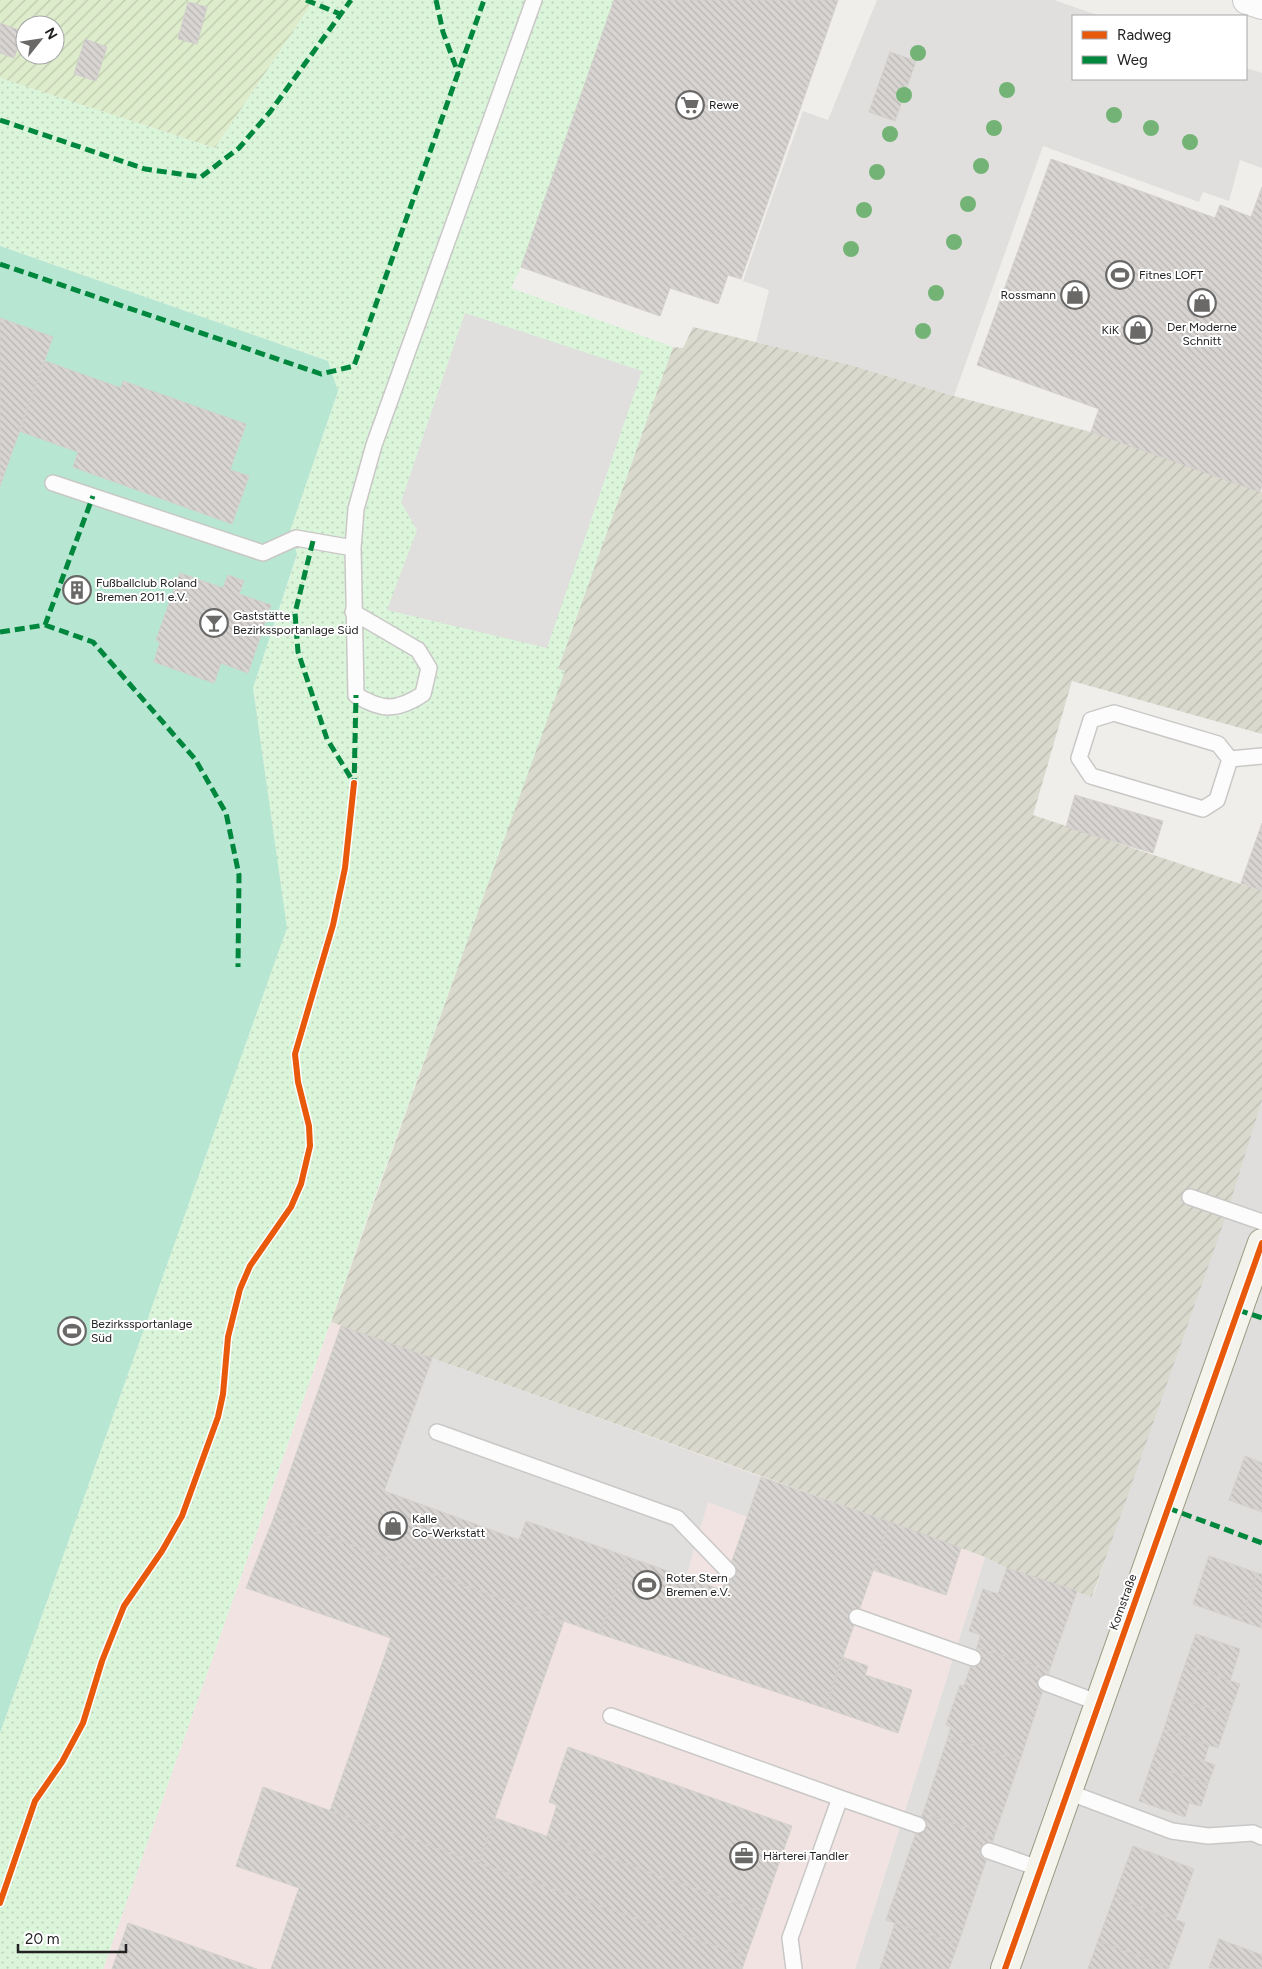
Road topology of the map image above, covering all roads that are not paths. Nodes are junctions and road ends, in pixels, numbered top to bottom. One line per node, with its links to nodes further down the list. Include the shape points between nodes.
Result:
1 (534, 0): 5 (lane, via 374,446 356,509)
2 (1247, 0): 3 (street)
3 (1262, 5)
4 (53, 482): 5 (lane, via 263,553 296,538)
5 (353, 548): 6 (lane)
6 (353, 612): 6 (lane, via 356,696 374,706 390,706 406,704 422,694 429,668 418,650)
7 (1262, 756): 8 (lane)
8 (1230, 758): 8 (lane, via 1218,800 1202,809 1091,776 1079,758 1091,720 1114,713 1218,744)
9 (1190, 1197): 10 (lane)
10 (1262, 1222)
11 (1262, 1243): 17 (street, Kornstraße)
12 (436, 1432): 13 (lane, via 677,1518)
13 (728, 1571)
14 (857, 1617): 15 (lane)
15 (973, 1658)
16 (1046, 1683): 17 (lane)
17 (1099, 1703): 19 (street, Kornstraße)
18 (611, 1716): 20 (lane)
19 (1068, 1792): 22 (lane, via 1172,1831 1208,1836 1253,1833); 24 (street, Kornstraße)
20 (840, 1798): 21 (lane); 25 (lane, via 790,1938)
21 (918, 1826)
22 (1262, 1837)
23 (989, 1851): 24 (lane)
24 (1041, 1869): 26 (street, Kornstraße)
25 (794, 1969)
26 (1005, 1969)

